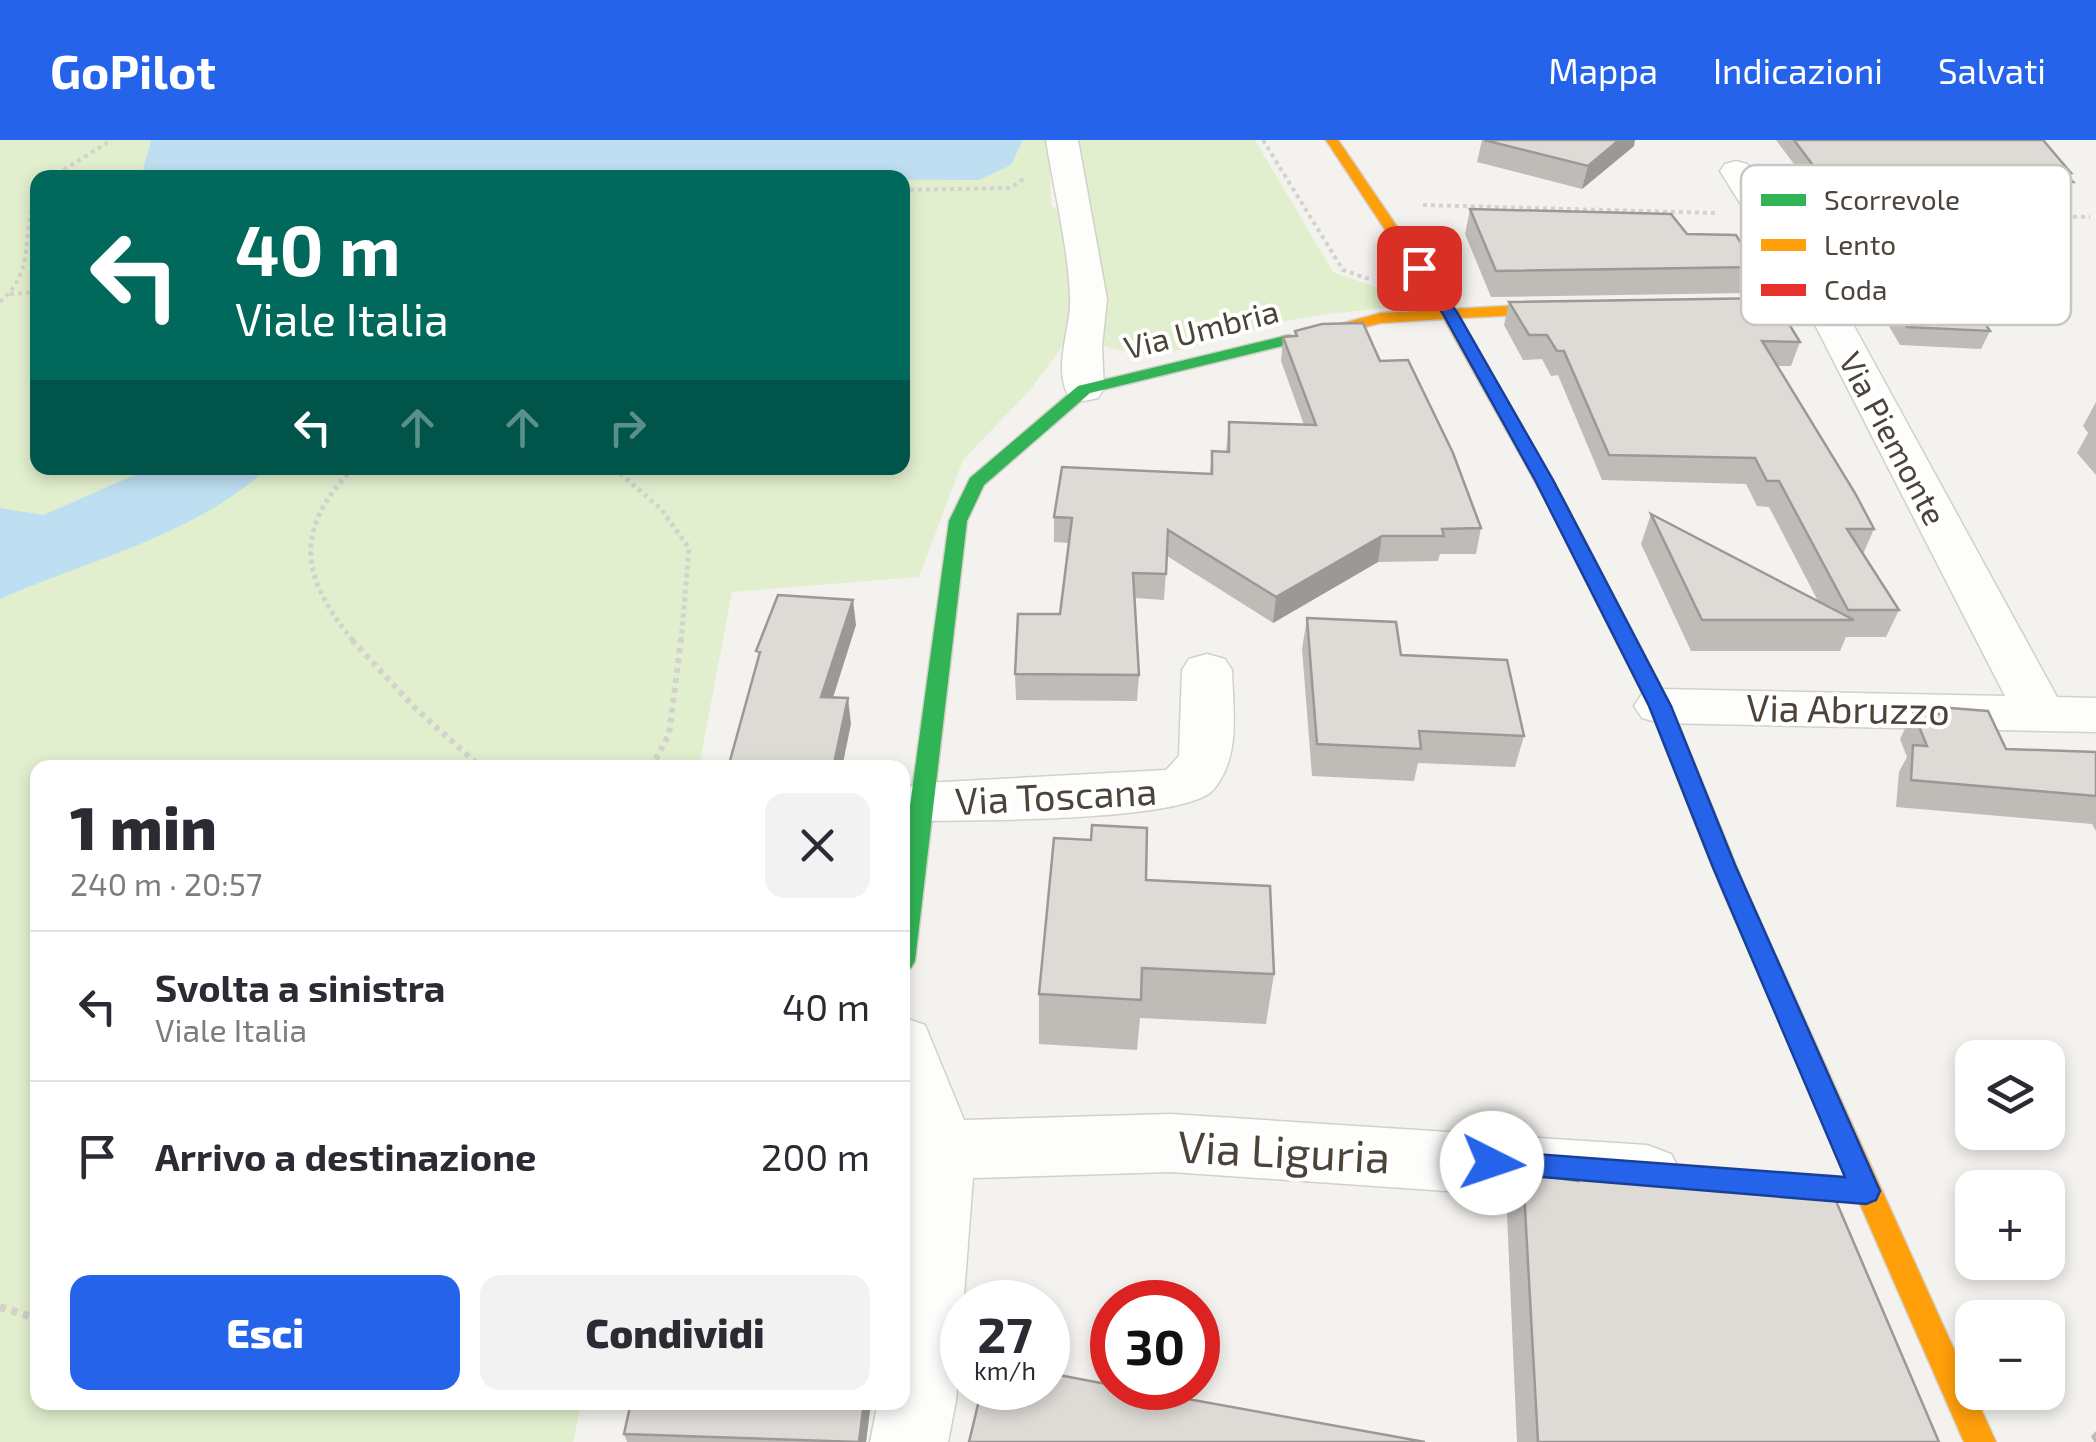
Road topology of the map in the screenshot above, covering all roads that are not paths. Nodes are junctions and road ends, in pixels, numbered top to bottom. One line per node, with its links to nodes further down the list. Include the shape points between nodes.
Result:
1 (1062, 140): 10 (street, via 1089,299)
2 (1332, 140): 8 (street)
3 (1736, 171): 4 (street, Via Piemonte)
4 (1741, 179)
5 (1602, 307): 8 (street, Via Umbria)
6 (1679, 307): 7 (street)
7 (1741, 307)
8 (1450, 314): 10 (street, Via Umbria, via 1381,318); 12 (street)
9 (1835, 325): 13 (street, Via Piemonte)
10 (1084, 389): 15 (street, via 976,482 958,521)
11 (1207, 670): 15 (street, Via Toscana, via 1206,756 1193,779 1176,788)
12 (1660, 706): 13 (street, Via Abruzzo); 21 (street, via 1728,875 1835,1190)
13 (2038, 712): 14 (street, Via Abruzzo)
14 (2096, 715)
15 (924, 802): 16 (street)
16 (910, 903)
17 (910, 1064): 18 (street)
18 (942, 1150): 19 (street, Via Liguria, via 1171,1143); 20 (street)
19 (1709, 1180)
20 (909, 1442)
21 (1980, 1442)

